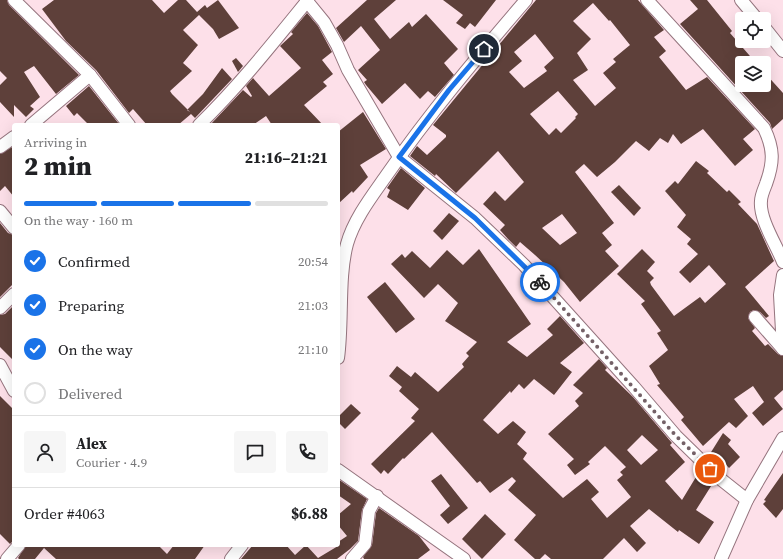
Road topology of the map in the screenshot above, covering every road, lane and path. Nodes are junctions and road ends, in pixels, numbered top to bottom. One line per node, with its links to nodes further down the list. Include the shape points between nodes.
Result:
1 (14, 0): 9 (street)
2 (307, 0): 12 (street, via 230,95); 15 (street, via 324,22 348,70)
3 (526, 0): 15 (street, via 449,90)
4 (647, 0): 18 (street, via 764,128 773,164 761,208)
5 (741, 0): 6 (street)
6 (751, 12)
7 (771, 35): 8 (street)
8 (783, 50)
9 (90, 75): 10 (street); 11 (street)
10 (33, 123)
11 (127, 123)
12 (201, 123)
13 (12, 138): 14 (street)
14 (0, 147)
15 (399, 157): 20 (street, via 356,223 347,243); 30 (street, via 475,218 524,265 676,436 718,477)
16 (0, 211): 17 (street)
17 (12, 226)
18 (783, 262)
19 (783, 276): 24 (street, via 780,302)
20 (340, 295)
21 (12, 296): 22 (street)
22 (0, 308)
23 (755, 317): 24 (street)
24 (783, 349)
25 (0, 365): 26 (street)
26 (12, 387)
27 (783, 438): 30 (street)
28 (340, 471): 29 (street)
29 (377, 496): 35 (street, via 369,511 365,544); 36 (street)
30 (747, 500): 37 (street)
31 (17, 547): 33 (street)
32 (240, 547): 34 (street)
33 (7, 559)
34 (231, 559)
35 (352, 559)
36 (464, 559)
37 (720, 559)

